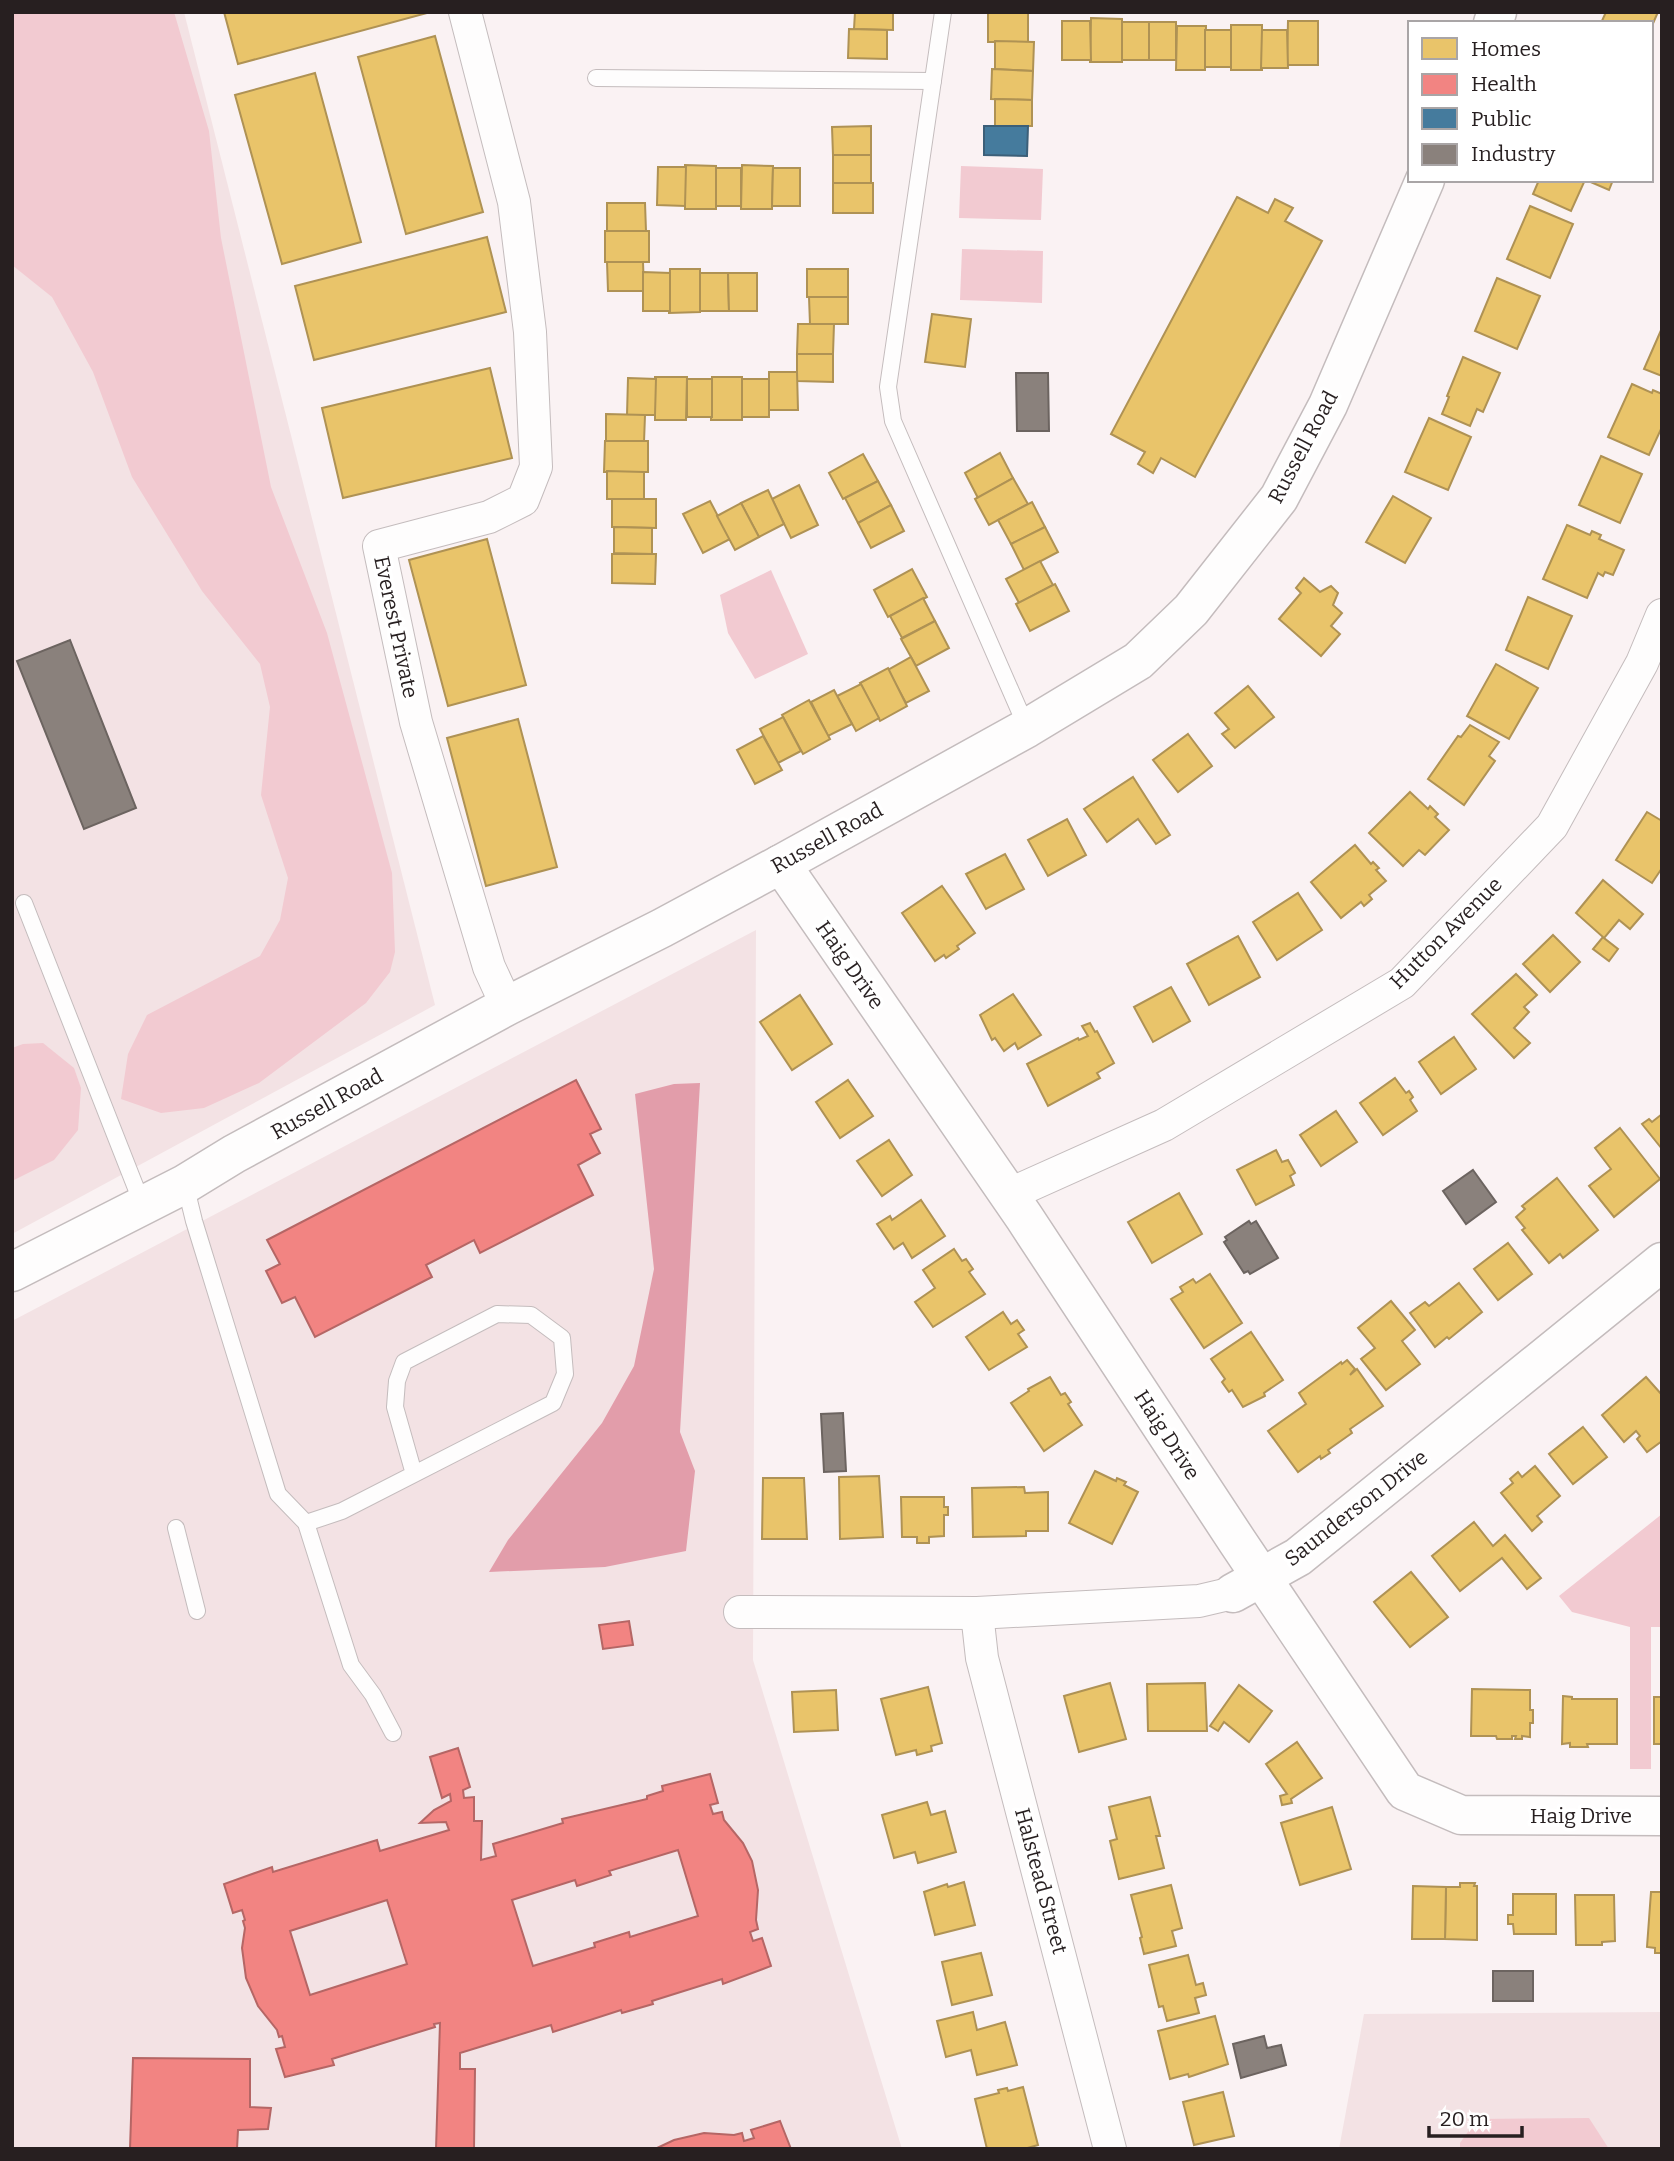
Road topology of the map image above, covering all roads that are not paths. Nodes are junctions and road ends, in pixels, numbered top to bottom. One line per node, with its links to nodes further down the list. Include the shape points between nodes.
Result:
1 (465, 12): 10 (street, Everest Private, via 513,202 530,332 536,467 523,500 489,517 379,546 416,722 489,967)
2 (943, 12): 4 (lane)
3 (596, 78): 4 (lane)
4 (933, 81): 7 (lane, via 888,387 893,421)
5 (1424, 182): 7 (street, Russell Road, via 1328,405 1279,498 1191,610 1138,661)
6 (1662, 615): 12 (street, Hutton Avenue, via 1642,663 1552,826 1402,983 1164,1125)
7 (1027, 728): 8 (street, Russell Road)
8 (781, 864): 10 (street, Russell Road); 12 (street, Haig Drive)
9 (24, 903): 13 (lane)
10 (507, 1006): 11 (street, Russell Road)
11 (185, 1184): 13 (street, Russell Road); 17 (lane, via 278,1494)
12 (1008, 1195): 19 (street, Haig Drive)
13 (143, 1206): 15 (street, Russell Road)
14 (1662, 1262): 19 (street, Saunderson Drive, via 1298,1557)
15 (12, 1272)
16 (414, 1474): 16 (lane, via 553,1403 565,1374 562,1338 531,1315 497,1314 404,1362 395,1407); 17 (lane, via 342,1511)
17 (306, 1523): 23 (lane, via 351,1665)
18 (176, 1528): 20 (lane)
19 (1248, 1586): 22 (street, Saunderson Drive, via 1199,1601); 24 (street, Haig Drive, via 1405,1791 1461,1815)
20 (197, 1611)
21 (740, 1612): 22 (street, Saunderson Drive)
22 (977, 1613): 25 (street, Halstead Street, via 982,1658)
23 (393, 1732)
24 (1662, 1816)
25 (1110, 2149)

